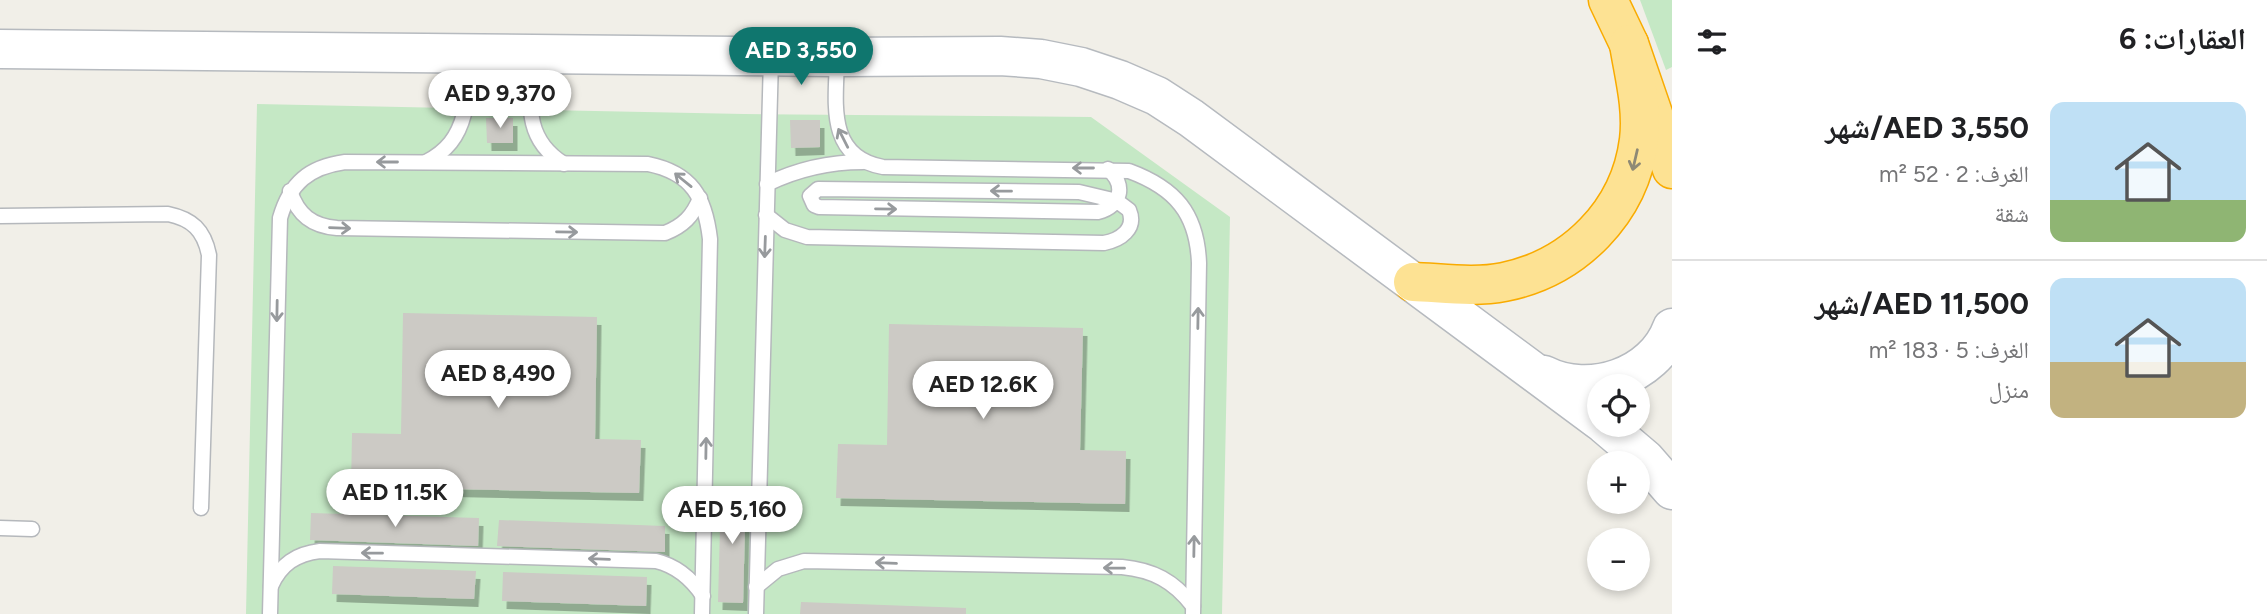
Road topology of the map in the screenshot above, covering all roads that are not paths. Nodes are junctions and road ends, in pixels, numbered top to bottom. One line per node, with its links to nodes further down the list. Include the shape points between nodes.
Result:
1 (1608, 0): 2 (highway)
2 (1629, 44): 12 (highway); 19 (highway, one-way to 19, via 1639,104 1639,139 1631,174 1616,206 1595,234 1568,257 1502,283)
3 (0, 49): 4 (street)
4 (464, 54): 5 (street); 9 (lane, via 464,114 448,147)
5 (533, 54): 6 (street); 10 (lane, via 532,122 543,147)
6 (771, 56): 7 (street); 13 (lane)
7 (837, 57): 8 (lane, one-way to 7, via 847,147 836,121); 19 (street, via 1041,59 1120,80 1191,117)
8 (863, 162): 11 (lane, one-way to 8, via 883,167); 13 (lane, via 804,169)
9 (425, 163): 10 (lane); 14 (lane, one-way to 14, via 329,164 301,179)
10 (564, 164): 15 (lane, one-way to 10, via 691,184 664,167)
11 (1108, 169): 16 (lane, via 1120,187); 31 (lane, one-way to 11, via 1198,242 1192,222 1167,189 1129,171)
12 (1672, 169)
13 (767, 184): 17 (lane)
14 (290, 191): 15 (lane, one-way to 15, via 302,214 312,222 337,228 665,233 687,220); 29 (lane, one-way to 29, via 279,233)
15 (700, 198): 30 (lane, one-way to 15, via 710,253)
16 (1116, 201): 16 (lane, one-way to 16, via 1065,191 818,189 810,196 819,207 1078,212 1106,210); 17 (lane, via 1129,210 1130,227 1119,238 1095,243 807,237 785,230)
17 (766, 215): 28 (lane, one-way to 28)
18 (0, 216): 25 (lane, via 168,214 197,226 209,255)
19 (1413, 282): 21 (street)
20 (1672, 328): 21 (street, via 1657,353 1618,380 1570,384)
21 (1527, 365): 22 (street)
22 (1587, 411)
23 (1619, 437): 24 (street)
24 (1672, 490)
25 (201, 508)
26 (0, 528): 27 (lane)
27 (32, 528)
28 (757, 587): 31 (lane, one-way to 28, via 1183,592 1170,582 1139,569 1122,568 804,561 778,569); 34 (lane)
29 (270, 589): 30 (lane, one-way to 29, via 688,577 656,561 320,551 283,566); 32 (lane)
30 (703, 596): 33 (lane)
31 (1193, 610)
32 (270, 614)
33 (702, 614)
34 (756, 614)

